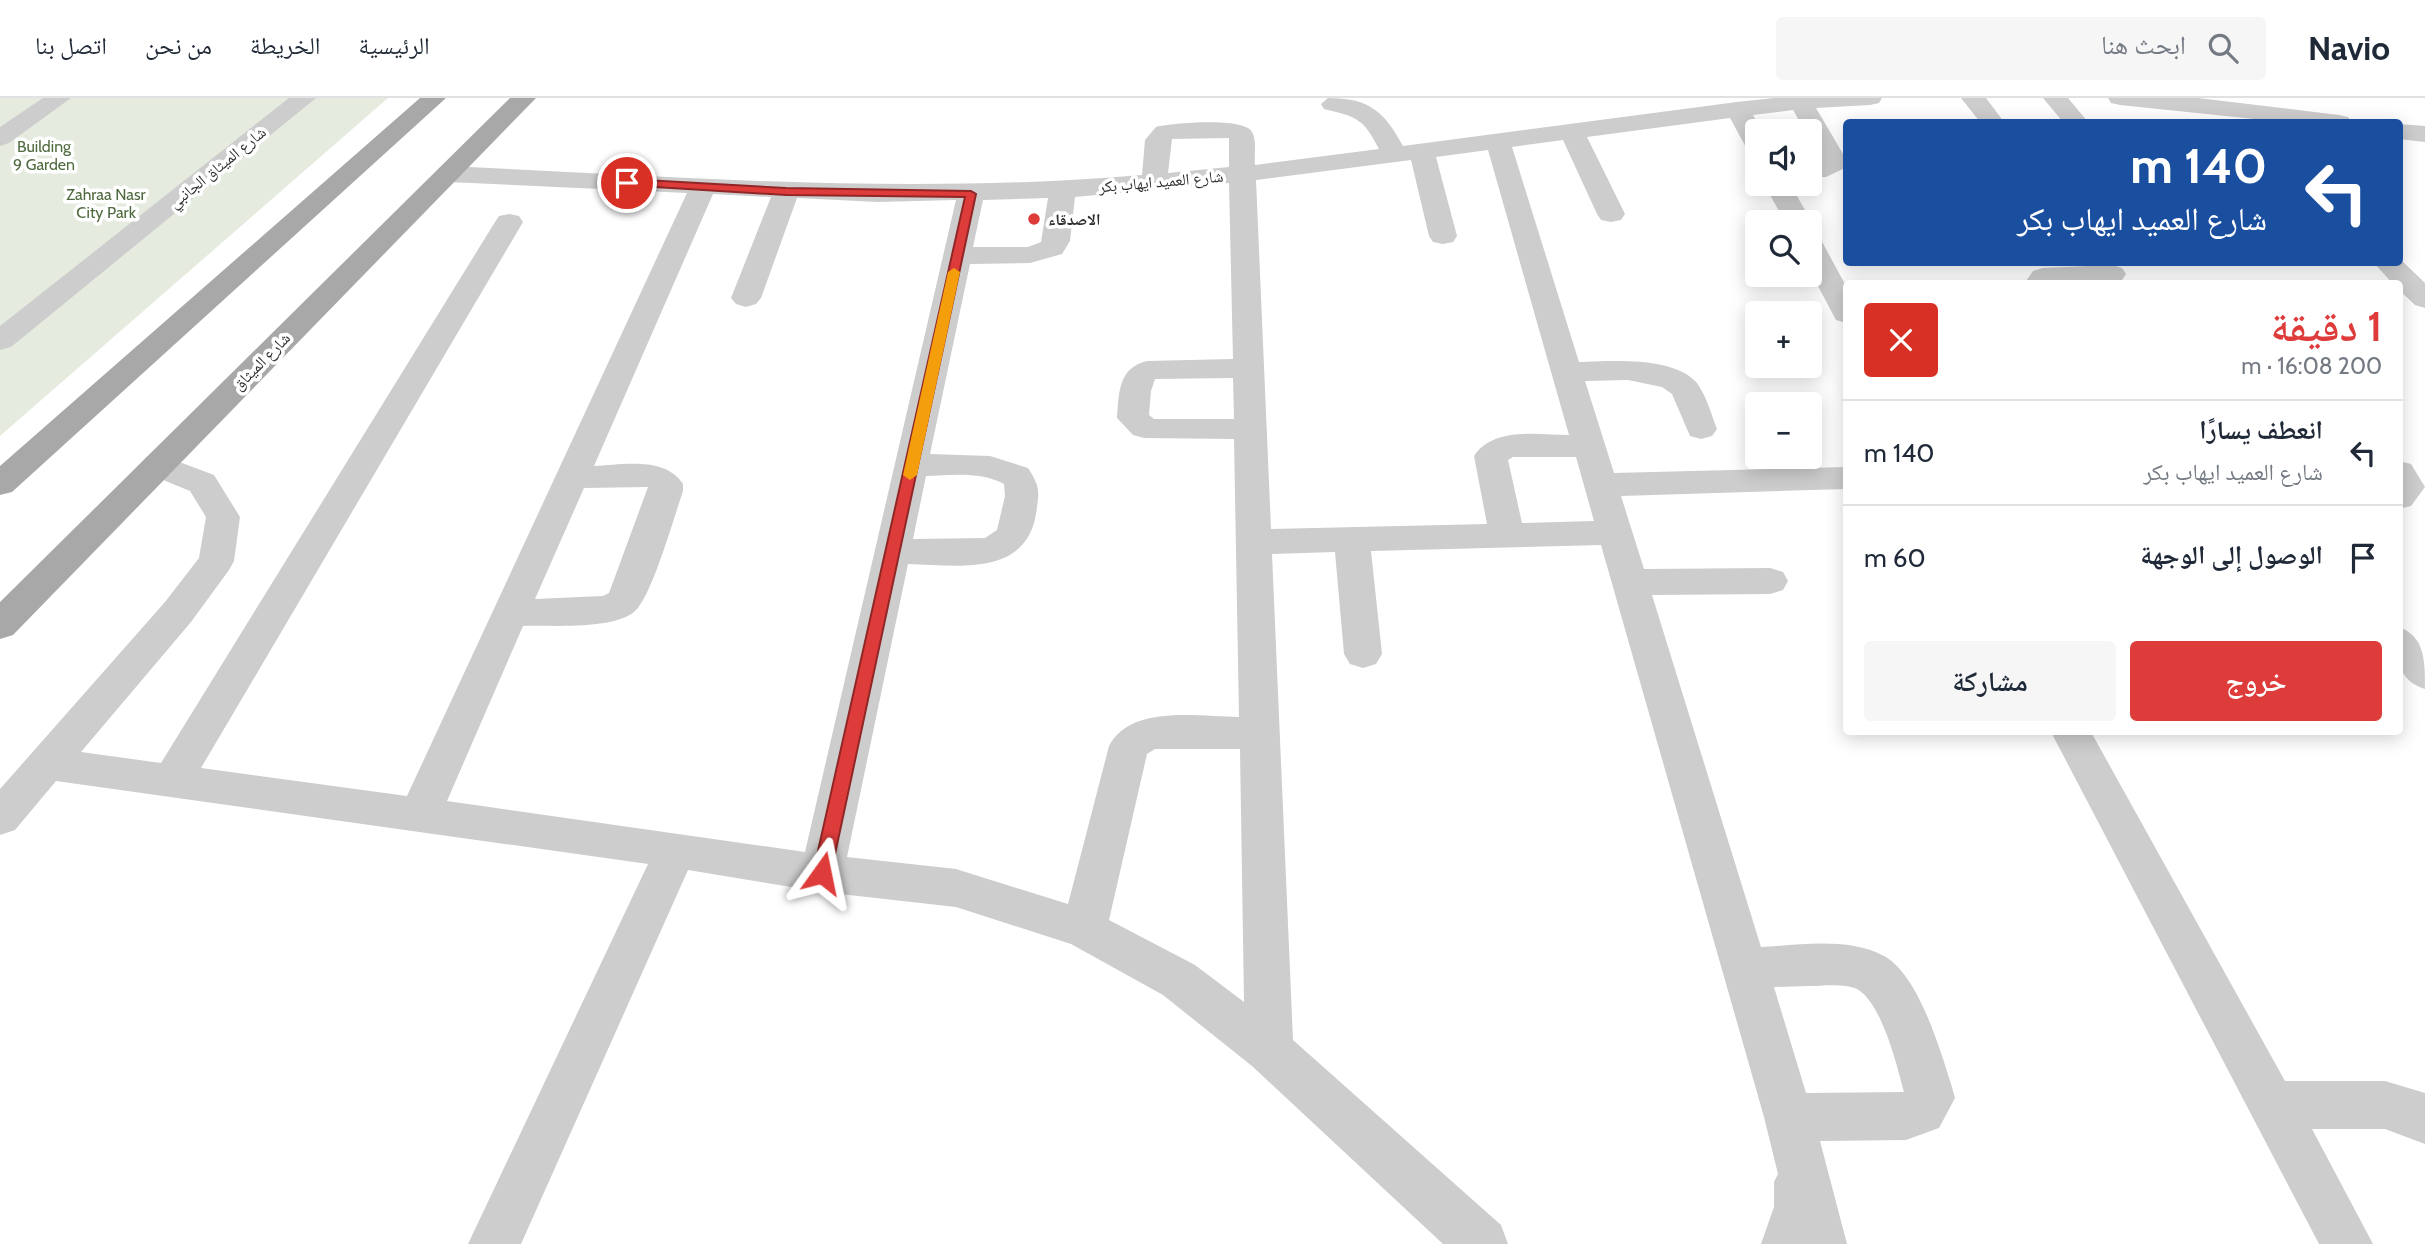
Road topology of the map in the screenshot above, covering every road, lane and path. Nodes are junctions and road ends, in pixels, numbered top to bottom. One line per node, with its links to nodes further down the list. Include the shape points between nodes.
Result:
1 (59, 98): 22 (street)
2 (304, 98): 46 (street, شارع الميثاق الجانبي)
3 (434, 98): 57 (main road)
4 (524, 98): 28 (main road, شارع الميثاق)
5 (1870, 98): 10 (street, شارع العميد ايهاب بكر)
6 (1973, 98): 15 (street)
7 (2055, 98): 16 (street)
8 (2120, 98): 9 (street)
9 (2194, 101): 13 (street)
10 (1800, 102): 12 (street, شارع العميد ايهاب بكر); 14 (street)
11 (1333, 104): 26 (street, via 1375,117)
12 (1737, 109): 18 (street); 19 (street, شارع العميد ايهاب بكر, via 1606,116)
13 (2234, 115): 17 (street)
14 (1810, 119)
15 (1990, 119)
16 (2073, 119)
17 (2294, 119)
18 (1745, 124)
19 (1571, 131): 24 (street, شارع العميد ايهاب بكر); 35 (street)
20 (2403, 131): 21 (street)
21 (2425, 134)
22 (0, 138)
23 (1822, 139): 27 (street, via 1836,163)
24 (1497, 141): 25 (street, شارع العميد ايهاب بكر); 48 (street)
25 (1422, 151): 26 (street, شارع العميد ايهاب بكر); 37 (street)
26 (1395, 154): 29 (street, شارع العميد ايهاب بكر)
27 (1822, 169)
28 (448, 174): 31 (street, شارع العميد ايهاب بكر); 52 (main road, شارع الميثاق)
29 (1243, 174): 30 (street, شارع العميد ايهاب بكر); 30 (street, via 1241,134 1173,131 1158,140); 47 (street)
30 (1154, 183): 32 (street, شارع العميد ايهاب بكر)
31 (703, 186): 33 (street, شارع العميد ايهاب بكر); 54 (street)
32 (1063, 190): 34 (street, شارع العميد ايهاب بكر); 38 (street, via 1052,248 1030,255)
33 (786, 192): 34 (street, شارع العميد ايهاب بكر); 43 (street)
34 (971, 194): 38 (street)
35 (1611, 214)
36 (509, 222): 75 (street)
37 (1443, 236)
38 (957, 256): 53 (street)
39 (2391, 266): 44 (street)
40 (1822, 267): 45 (street)
41 (2111, 273): 42 (street, via 2053,274)
42 (2041, 280)
43 (746, 298)
44 (2425, 299)
45 (1843, 308)
46 (0, 341)
47 (1249, 368): 49 (street); 49 (street, via 1147,370 1136,381 1133,418 1144,428 1154,429)
48 (1566, 372): 50 (street, via 1656,373 1673,380 1686,390); 51 (street)
49 (1250, 429): 63 (street)
50 (1701, 429)
51 (1589, 446): 58 (street); 61 (street, via 1506,446 1491,456)
52 (158, 464): 68 (main road, شارع الميثاق); 74 (street, via 202,483 223,517 216,561)
53 (912, 466): 64 (street); 64 (street, via 988,466 1017,475 1022,486 1016,529 1009,541 994,549)
54 (573, 477): 67 (street); 67 (street, via 649,476 666,484 628,593 609,610)
55 (1843, 478): 58 (street)
56 (2403, 479): 59 (street, via 2408,487)
57 (0, 484)
58 (1601, 485): 60 (street)
59 (2403, 493)
60 (1615, 533): 61 (street); 66 (street)
61 (1507, 536): 62 (street)
62 (1352, 539): 63 (street); 70 (street)
63 (1254, 542): 72 (street)
64 (892, 551): 79 (street)
65 (1770, 581): 66 (street)
66 (1629, 582): 81 (street)
67 (511, 613): 76 (street)
68 (0, 625)
69 (2403, 647): 71 (street)
70 (1363, 654)
71 (2425, 674)
72 (1259, 733): 80 (street, via 1156,733 1129,746); 82 (street)
73 (2073, 735): 83 (street)
74 (48, 764): 75 (street); 77 (street)
75 (172, 781): 76 (street)
76 (420, 814): 78 (street)
77 (0, 818)
78 (676, 850): 79 (street); 86 (street)
79 (822, 873): 80 (street, via 956,888)
80 (1084, 929): 82 (street, via 1179,980)
81 (1744, 968): 85 (street); 85 (street, via 1849,966 1884,981 1930,1098 1922,1111 1906,1116)
82 (1269, 1050): 87 (street)
83 (2272, 1105): 84 (street, via 2385,1105); 90 (street)
84 (2425, 1120)
85 (1795, 1138): 88 (street, via 1800,1207); 89 (street)
86 (494, 1244)
87 (1482, 1244)
88 (1787, 1244)
89 (1821, 1244)
90 (2347, 1244)

